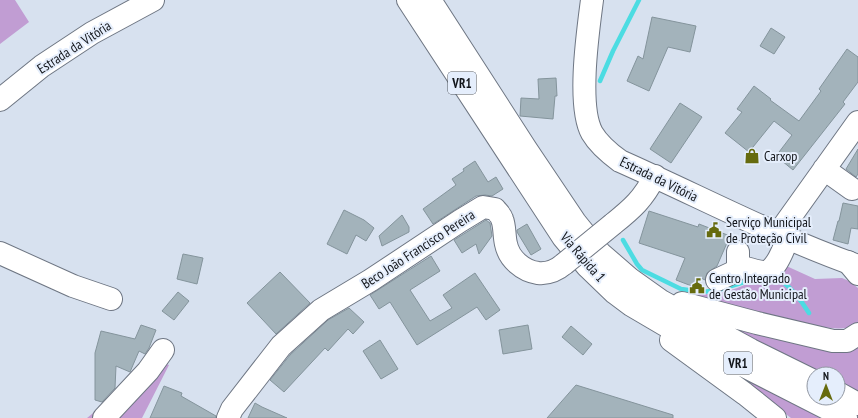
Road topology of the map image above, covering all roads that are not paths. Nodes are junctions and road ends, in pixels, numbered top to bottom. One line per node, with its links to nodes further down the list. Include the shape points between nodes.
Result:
1 (153, 0): 5 (main road, Estrada da Vitória, via 92,33 42,66)
2 (408, 0): 7 (main road, Via Rápida 1 / VR1)
3 (430, 0): 7 (main road, Via Rápida 1 / VR1)
4 (592, 0): 9 (main road, Estrada da Vitória, via 584,99 591,132 605,150 620,161)
5 (1, 98)
6 (854, 135): 8 (main road)
7 (519, 154): 15 (main road, Via Rápida 1 / VR1, via 587,238 615,267)
8 (824, 169): 10 (main road); 11 (main road)
9 (655, 176): 11 (main road, Estrada da Vitória); 23 (main road, Beco João Francisco Pereira, bridge, via 638,203 564,264 548,273 529,271 519,265 506,244 502,219 495,209 483,207 321,310 281,346 232,409)
10 (852, 189)
11 (783, 236): 13 (main road, Estrada da Vitória); 14 (main road, via 777,262 771,270 763,272 738,259 734,272)
12 (0, 253): 16 (main road, via 73,286)
13 (855, 267)
14 (717, 280)
15 (637, 297): 17 (main road, via 671,300 833,341 847,341); 19 (main road, Via Rápida 1 / VR1, via 686,315); 24 (main road, via 671,341); 25 (main road, Via Rápida 1 / VR1, via 677,332)
16 (111, 299)
17 (858, 334)
18 (163, 350): 22 (main road, via 148,371)
19 (806, 377)
20 (846, 398): 21 (main road)
21 (858, 404)
22 (104, 418)
23 (228, 418)
24 (775, 418)
25 (846, 418)

